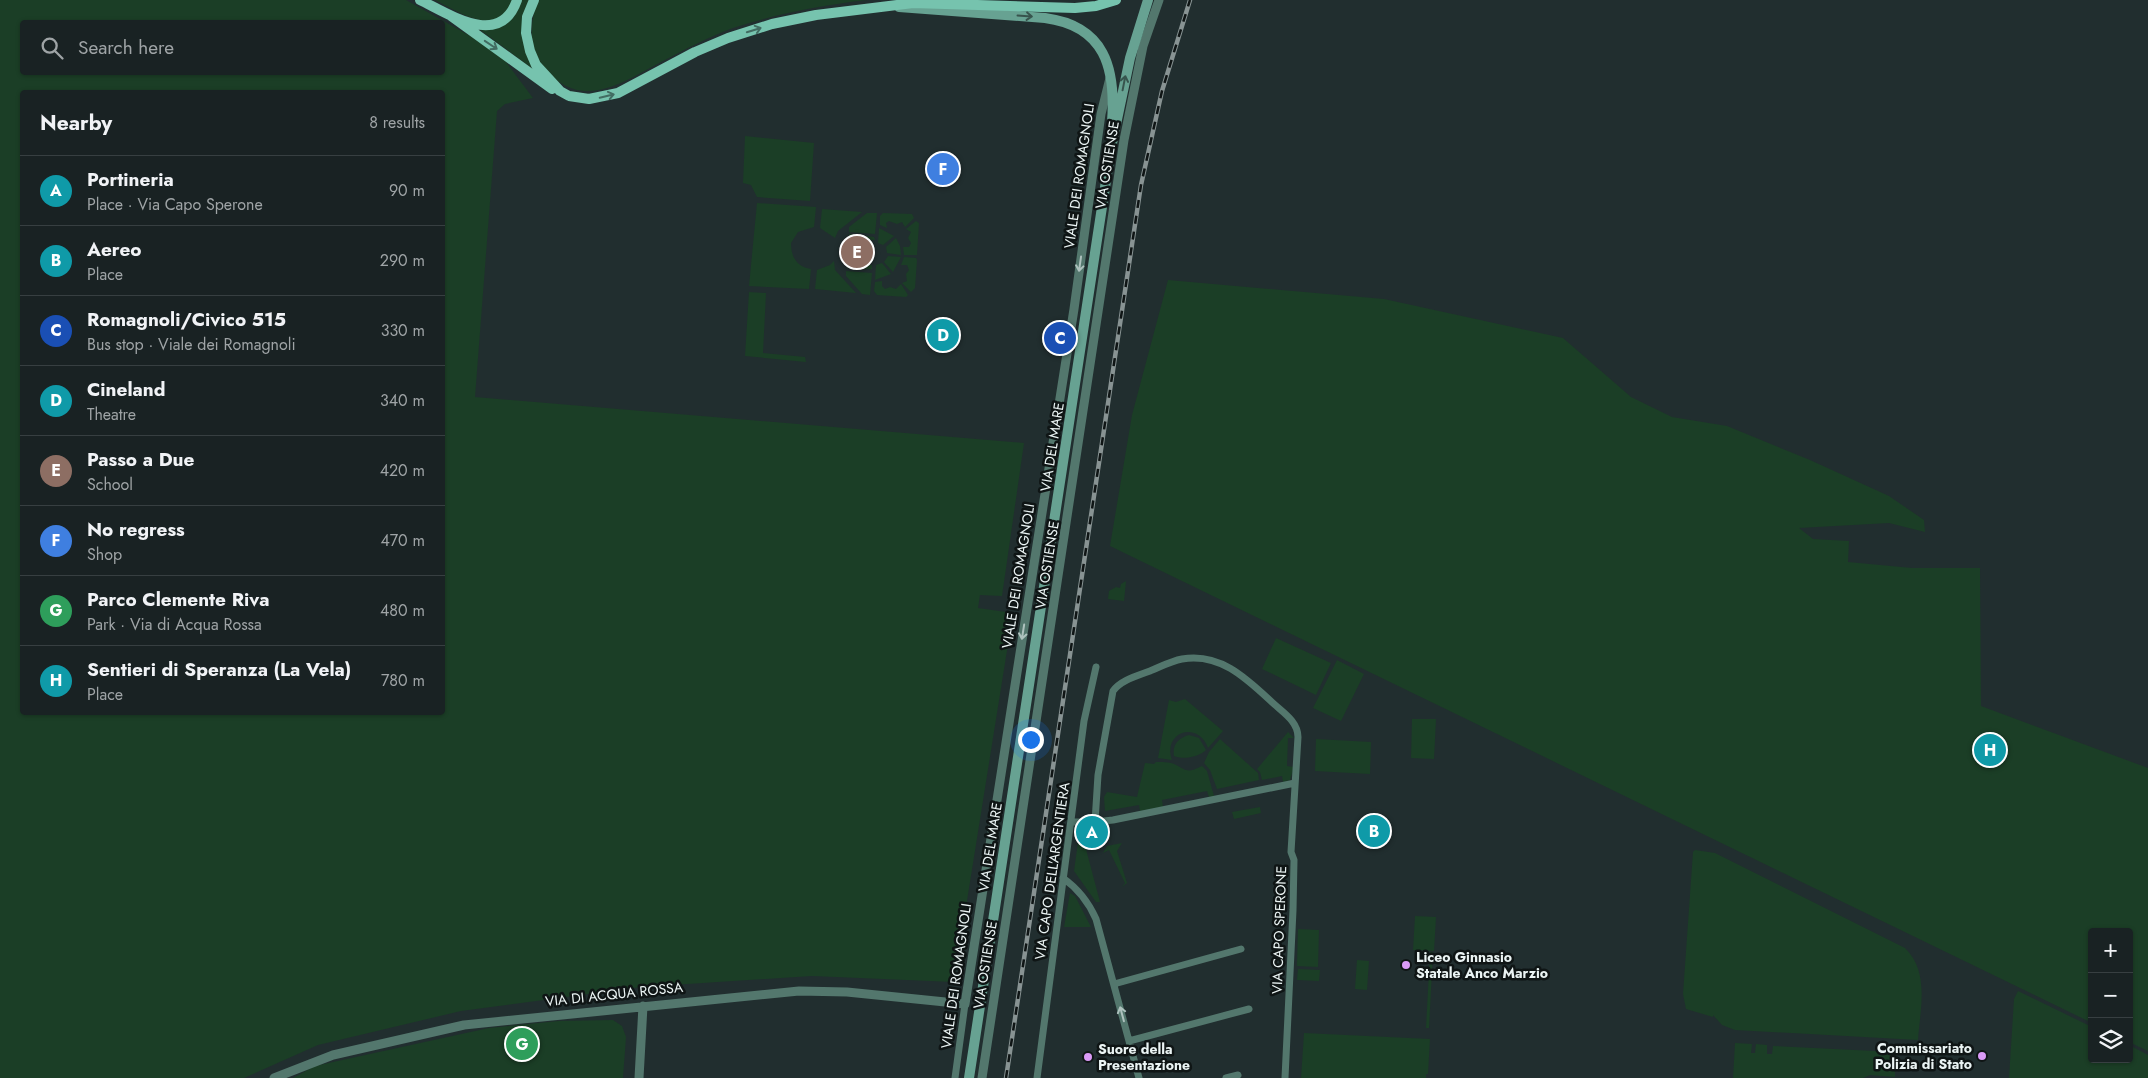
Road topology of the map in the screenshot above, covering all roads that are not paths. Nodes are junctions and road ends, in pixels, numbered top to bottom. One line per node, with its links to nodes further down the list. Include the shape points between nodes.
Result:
1 (420, 0): 8 (main road)
2 (517, 0): 8 (main road, via 507,16 492,25 474,25)
3 (534, 0): 10 (main road, VIALE DEI ROMAGNOLI, via 527,21 529,47 541,72)
4 (1116, 0): 7 (main road, VIALE DEI ROMAGNOLI, via 1086,8 913,3)
5 (1148, 0): 11 (main road, VIA DEL MARE, one-way to 5, via 1130,58)
6 (1159, 0): 28 (street, VIA OSTIENSE, via 1143,46 1124,140)
7 (890, 6): 9 (main road, VIALE DEI ROMAGNOLI, one-way to 9, via 1066,22 1081,28 1097,42 1108,63); 10 (main road, VIALE DEI ROMAGNOLI, one-way to 7, via 580,99 609,96 711,44 751,30 816,15)
8 (451, 16): 10 (main road, one-way to 10, via 540,82)
9 (1110, 78): 11 (main road, VIALE DEI ROMAGNOLI, via 1113,107); 19 (street, VIALE DEI ROMAGNOLI, one-way to 19, via 1101,114 1073,319)
10 (560, 91)
11 (1111, 148): 27 (main road, VIA DEL MARE)
12 (1096, 668): 14 (street, VIA CAPO DELL'ARGENTIERA, via 1086,707)
13 (1295, 783): 15 (street); 15 (street, VIA CAPO SPERONE, via 1298,734 1291,720 1230,667 1211,660 1183,659 1125,682 1113,691 1098,775); 32 (street, VIA CAPO SPERONE)
14 (1071, 822): 15 (street); 16 (street, VIA CAPO DELL'ARGENTIERA)
15 (1095, 822)
16 (1063, 878): 18 (street, via 1077,890 1093,913); 29 (street, VIA CAPO DELL'ARGENTIERA)
17 (1241, 949): 18 (street)
18 (1114, 984): 22 (street, one-way to 18)
19 (965, 1004): 20 (street, VIA DI ACQUA ROSSA, via 809,990); 26 (street, VIALE DEI ROMAGNOLI)
20 (643, 1006): 24 (street, VIA DI ACQUA ROSSA, via 446,1028 333,1055); 25 (street)
21 (1249, 1010): 22 (street)
22 (1129, 1040): 30 (street)
23 (1238, 1075): 31 (street)
24 (274, 1078)
25 (639, 1078)
26 (956, 1078)
27 (969, 1078)
28 (982, 1078)
29 (1037, 1078)
30 (1139, 1078)
31 (1226, 1078)
32 (1285, 1078)

